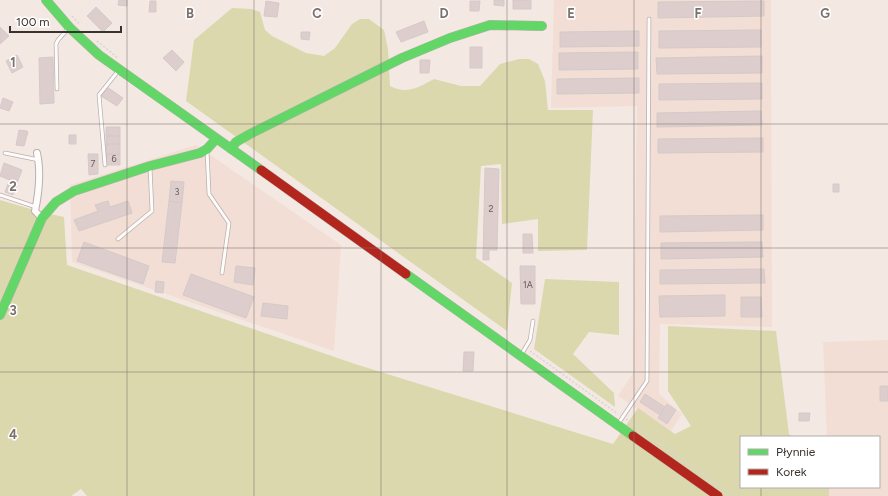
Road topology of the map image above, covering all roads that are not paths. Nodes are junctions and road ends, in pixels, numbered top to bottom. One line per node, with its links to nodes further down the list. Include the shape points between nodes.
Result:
1 (46, 0): 4 (street)
2 (649, 19): 23 (lane, via 647,381)
3 (542, 26): 9 (street, via 490,25 450,38 402,58 250,134 236,142)
4 (70, 28): 5 (street); 6 (lane, via 56,44)
5 (119, 70): 7 (street); 13 (lane, via 99,95)
6 (57, 89)
7 (216, 139): 8 (street); 9 (street)
8 (207, 149): 14 (street); 19 (lane, via 209,194 229,223)
9 (231, 149): 22 (street)
10 (5, 153): 12 (lane)
11 (37, 153): 12 (street)
12 (38, 160): 16 (street)
13 (105, 165)
14 (150, 166): 17 (street, via 74,190 55,203); 18 (lane, via 152,211)
15 (0, 195): 16 (lane)
16 (36, 207): 17 (street, via 35,211)
17 (42, 218): 20 (street)
18 (118, 238)
19 (222, 273)
20 (2, 317)
21 (533, 321): 22 (lane, via 530,340)
22 (521, 355): 23 (street)
23 (618, 424): 24 (street)
24 (718, 496)

